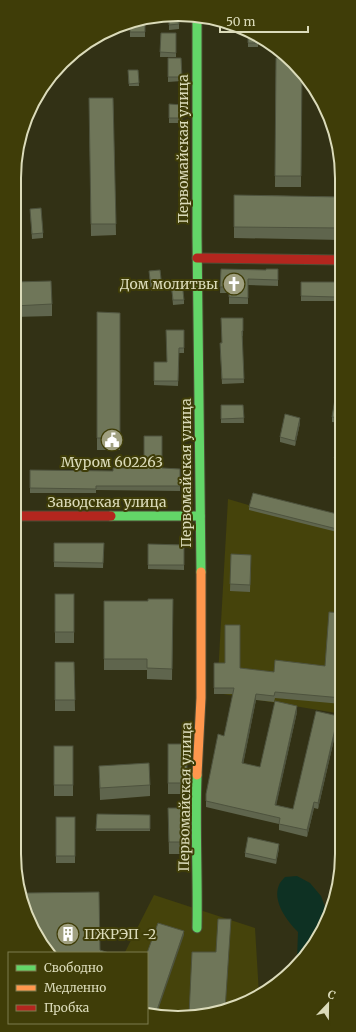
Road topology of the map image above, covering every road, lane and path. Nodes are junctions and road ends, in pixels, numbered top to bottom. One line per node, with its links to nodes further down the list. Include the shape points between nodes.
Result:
1 (197, 22): 2 (street, Первомайская улица)
2 (197, 258): 3 (street); 5 (street, Первомайская улица)
3 (335, 260)
4 (21, 516): 5 (street, Заводская улица)
5 (200, 516): 6 (street, Первомайская улица, via 201,698 196,806)
6 (197, 928)

